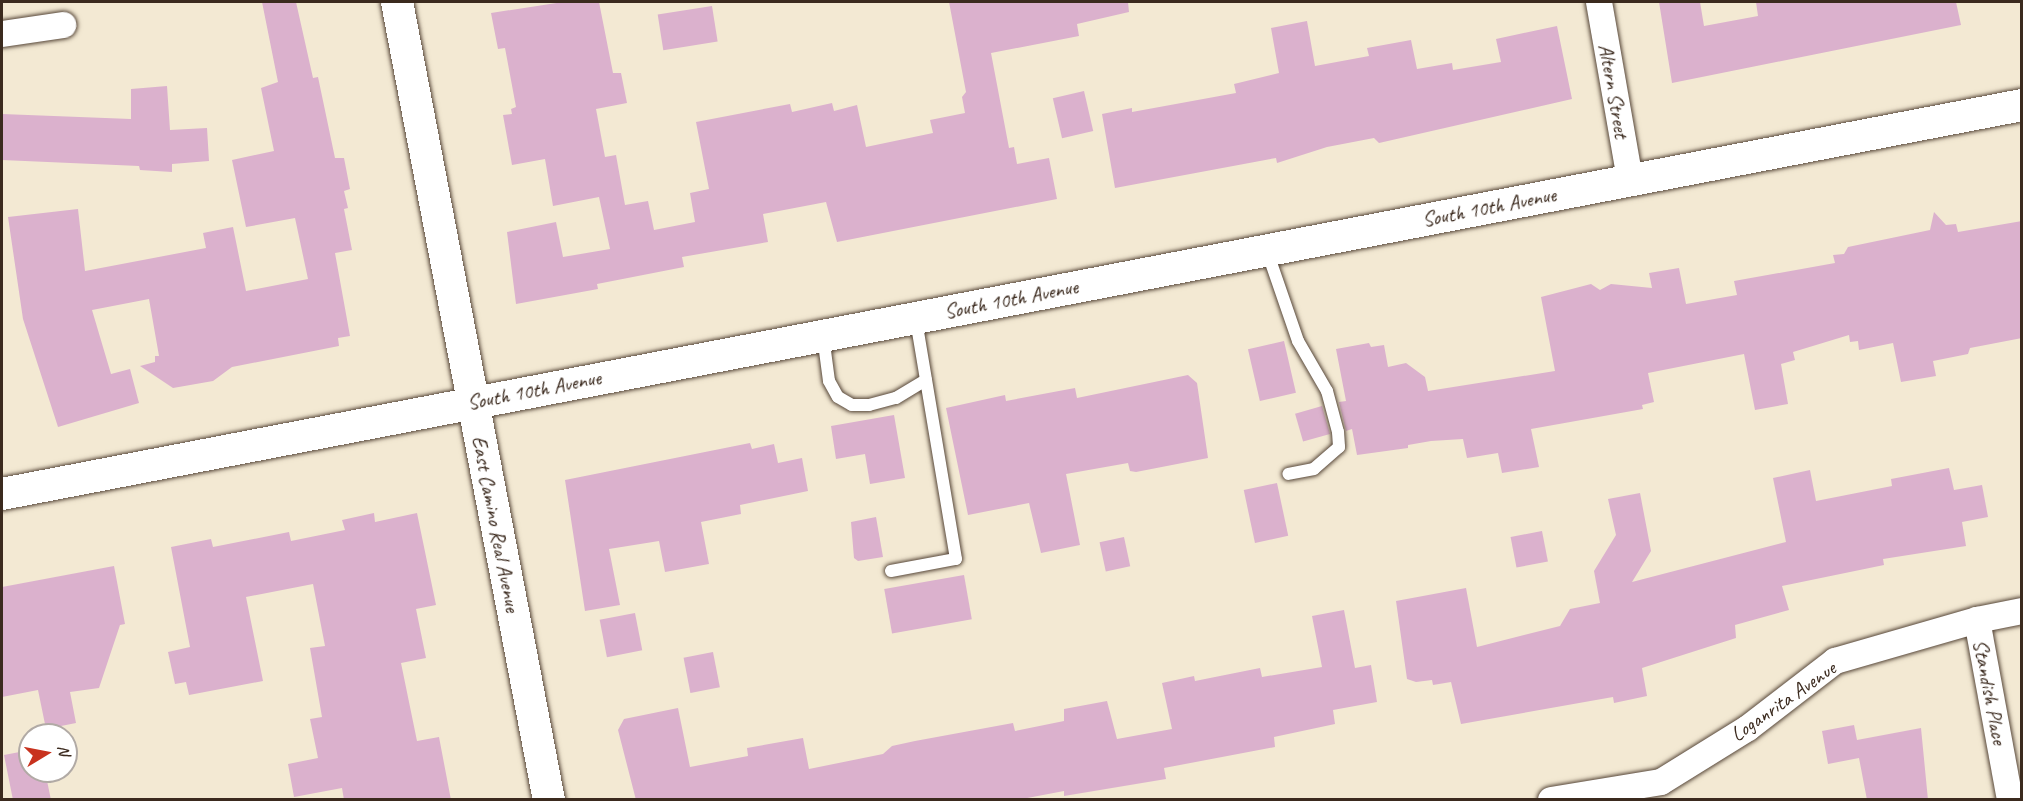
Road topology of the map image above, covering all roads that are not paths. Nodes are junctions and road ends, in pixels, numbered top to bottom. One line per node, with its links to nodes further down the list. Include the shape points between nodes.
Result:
1 (397, 2): 11 (street, East Camino Real Avenue)
2 (1599, 2): 6 (street, Altern Street)
3 (63, 25): 4 (street)
4 (2, 34)
5 (2022, 105): 6 (street, South 10th Avenue)
6 (1630, 180): 7 (street, South 10th Avenue)
7 (1267, 249): 8 (street, South 10th Avenue); 12 (lane, via 1298,341 1327,392 1338,432 1339,447 1314,469)
8 (915, 318): 9 (street, South 10th Avenue); 10 (lane)
9 (822, 335): 10 (lane, via 830,381 838,397 852,405 896,398); 11 (street, South 10th Avenue)
10 (926, 380): 14 (lane, via 956,559)
11 (472, 402): 13 (street, South 10th Avenue); 18 (street, East Camino Real Avenue)
12 (1288, 474)
13 (2, 494)
14 (891, 571)
15 (2022, 611): 16 (street, Loganrita Avenue)
16 (1977, 620): 17 (street, Loganrita Avenue, via 1835,662); 20 (street, Standish Place)
17 (1663, 791): 19 (street, Loganrita Avenue)
18 (549, 800)
19 (1551, 800)
20 (2010, 800)

